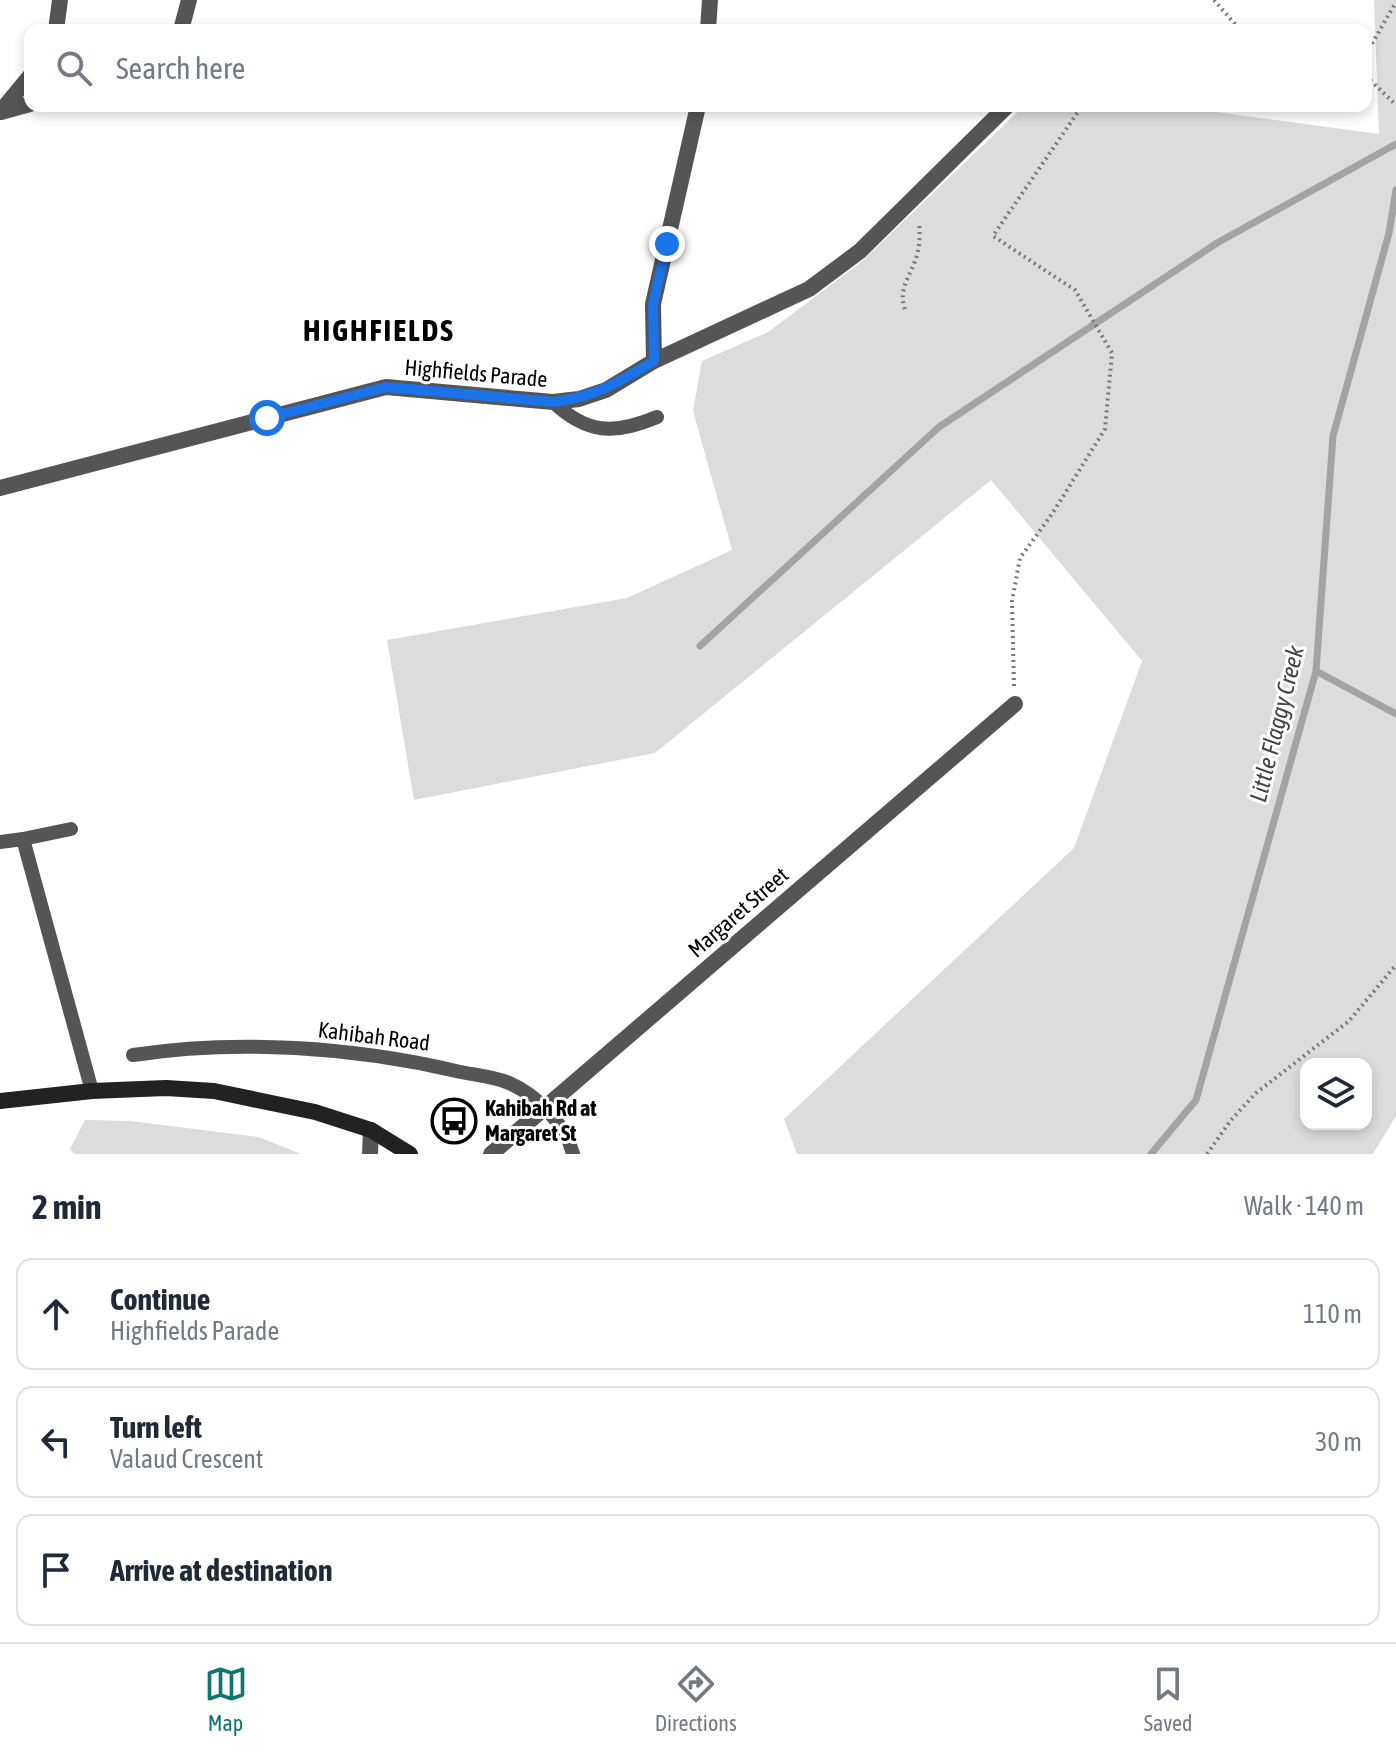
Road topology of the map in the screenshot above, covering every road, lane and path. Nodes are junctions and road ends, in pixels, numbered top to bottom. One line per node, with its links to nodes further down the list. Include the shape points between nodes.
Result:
1 (60, 0): 6 (street)
2 (189, 0): 7 (street)
3 (710, 0): 8 (street)
4 (1214, 0): 9 (path)
5 (1396, 2): 10 (path)
6 (57, 24)
7 (183, 24)
8 (708, 24)
9 (1235, 24)
10 (1372, 44)
11 (1372, 82): 13 (path)
12 (24, 83): 15 (street)
13 (1396, 105)
14 (24, 106): 15 (street)
15 (1, 112)
16 (697, 112): 21 (street, via 653,304)
17 (1001, 112): 19 (street, Highfields Parade)
18 (1078, 112): 25 (path, via 993,236 1075,290 1112,353 1105,429 1020,558 1012,601)
19 (910, 203): 20 (path, via 918,214 920,233 902,291); 21 (street, Highfields Parade, via 860,251 809,289)
20 (905, 309)
21 (654, 361): 22 (street, Highfields Parade, via 606,390)
22 (553, 402): 23 (lane, via 585,426 612,429); 24 (street, Highfields Parade, via 386,387)
23 (657, 417)
24 (0, 488)
25 (1015, 704): 33 (street, Margaret Street)
26 (71, 829): 27 (lane)
27 (23, 839): 28 (lane); 31 (lane)
28 (0, 842)
29 (1396, 965): 39 (path, via 1349,1021 1256,1093)
30 (133, 1055): 33 (lane, Kahibah Road, via 169,1049 334,1051 510,1083)
31 (92, 1091): 32 (main road); 34 (main road, via 214,1091)
32 (0, 1101)
33 (545, 1107): 37 (street, Margaret Street); 38 (lane, Kahibah Road)
34 (371, 1130): 35 (street); 36 (main road)
35 (370, 1154)
36 (410, 1154)
37 (491, 1154)
38 (573, 1154)
39 (1207, 1154)

